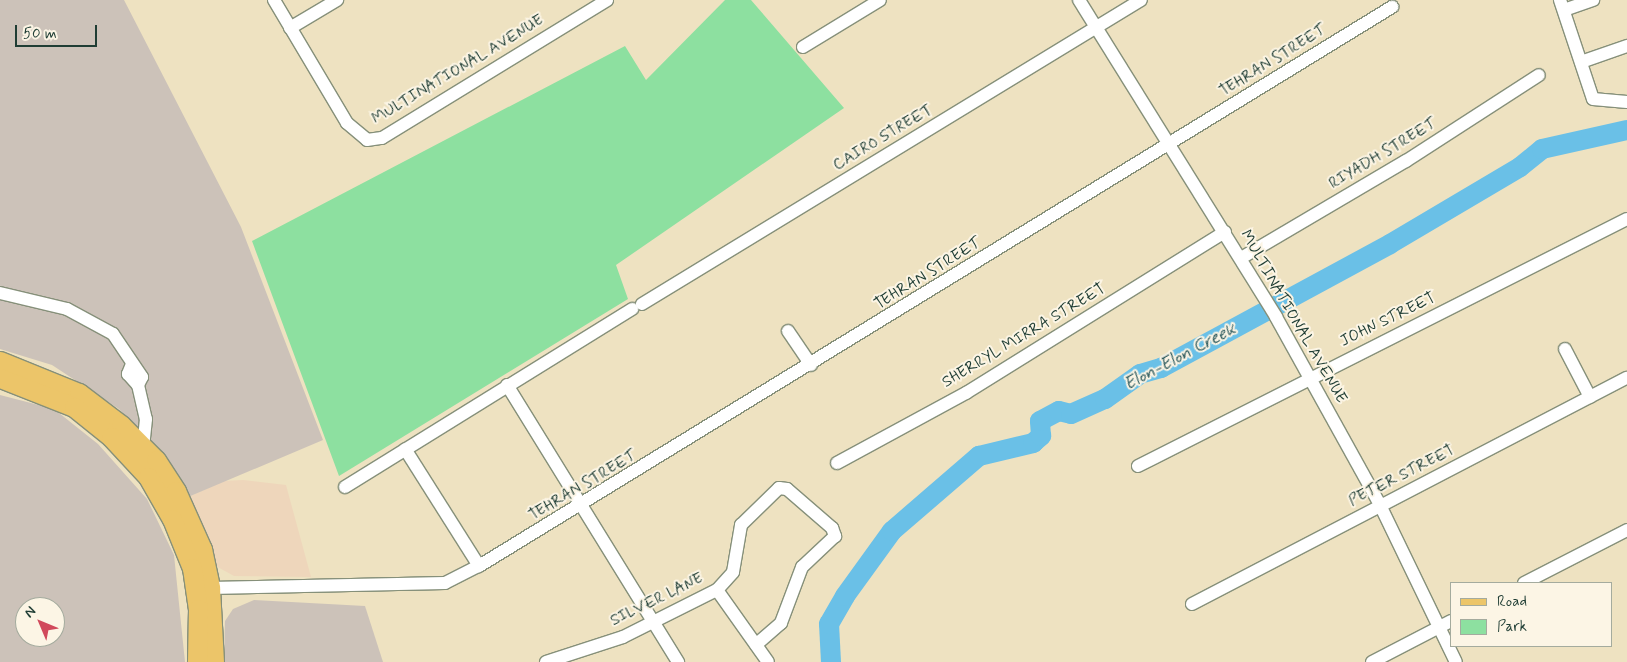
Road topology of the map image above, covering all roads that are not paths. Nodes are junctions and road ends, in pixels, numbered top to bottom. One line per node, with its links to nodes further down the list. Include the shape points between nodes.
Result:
1 (274, 0): 10 (street, MULTINATIONAL AVENUE)
2 (337, 0): 10 (street)
3 (607, 0): 10 (street, MULTINATIONAL AVENUE, via 382,138 367,140 347,123)
4 (880, 0): 13 (street)
5 (1079, 0): 11 (street, MULTINATIONAL AVENUE)
6 (1141, 0): 11 (street, CAIRO STREET)
7 (1593, 0): 8 (street)
8 (1562, 5): 14 (street)
9 (1392, 7): 17 (street, TEHRAN STREET)
10 (290, 28)
11 (1096, 28): 17 (street, MULTINATIONAL AVENUE); 29 (street, CAIRO STREET)
12 (1627, 46): 14 (street)
13 (803, 47)
14 (1581, 62): 16 (street, via 1594,99)
15 (1539, 75): 20 (street, RIYADH STREET, via 1406,161)
16 (1627, 102)
17 (1170, 143): 19 (street, MULTINATIONAL AVENUE); 25 (street, TEHRAN STREET)
18 (1627, 219): 26 (street, JOHN STREET)
19 (1225, 232): 20 (street, MULTINATIONAL AVENUE); 33 (street, SHERRYL MIRRA STREET, via 966,393)
20 (1241, 258): 26 (street, MULTINATIONAL AVENUE)
21 (0, 293): 31 (street, via 67,309 113,334 132,364 128,374 138,385 146,419)
22 (788, 331): 25 (street)
23 (1565, 349): 30 (street)
24 (0, 361): 31 (main road, via 79,393)
25 (811, 365): 37 (street, TEHRAN STREET)
26 (1309, 377): 34 (street, JOHN STREET); 36 (street, MULTINATIONAL AVENUE)
27 (0, 378): 48 (main road, via 74,407 111,437 148,477 172,519 192,568 198,609)
28 (1627, 378): 30 (street, PETER STREET)
29 (507, 385): 32 (street, CAIRO STREET); 37 (street)
30 (1590, 397): 36 (street, PETER STREET)
31 (143, 447): 41 (main road, via 166,474 190,519)
32 (405, 449): 35 (street, CAIRO STREET); 39 (street)
33 (837, 463)
34 (1138, 466)
35 (345, 487)
36 (1380, 505): 43 (street, PETER STREET); 46 (street, MULTINATIONAL AVENUE)
37 (583, 506): 39 (street, TEHRAN STREET); 44 (street)
38 (1627, 530): 40 (street)
39 (479, 566): 41 (street, TEHRAN STREET, via 445,584)
40 (1526, 582)
41 (210, 588): 49 (main road)
42 (717, 590): 44 (street, SILVER LANE); 47 (street); 47 (street, SILVER LANE, via 733,572 741,525 779,488 794,492 832,528 835,536 802,567 781,623)
43 (1192, 604)
44 (654, 622): 50 (street, SILVER LANE); 51 (street)
45 (1450, 622): 46 (street)
46 (1438, 628): 53 (street); 54 (street, MULTINATIONAL AVENUE)
47 (756, 645): 52 (street)
48 (197, 662)
49 (214, 662)
50 (546, 662)
51 (678, 662)
52 (768, 662)
53 (1372, 662)
54 (1456, 662)

